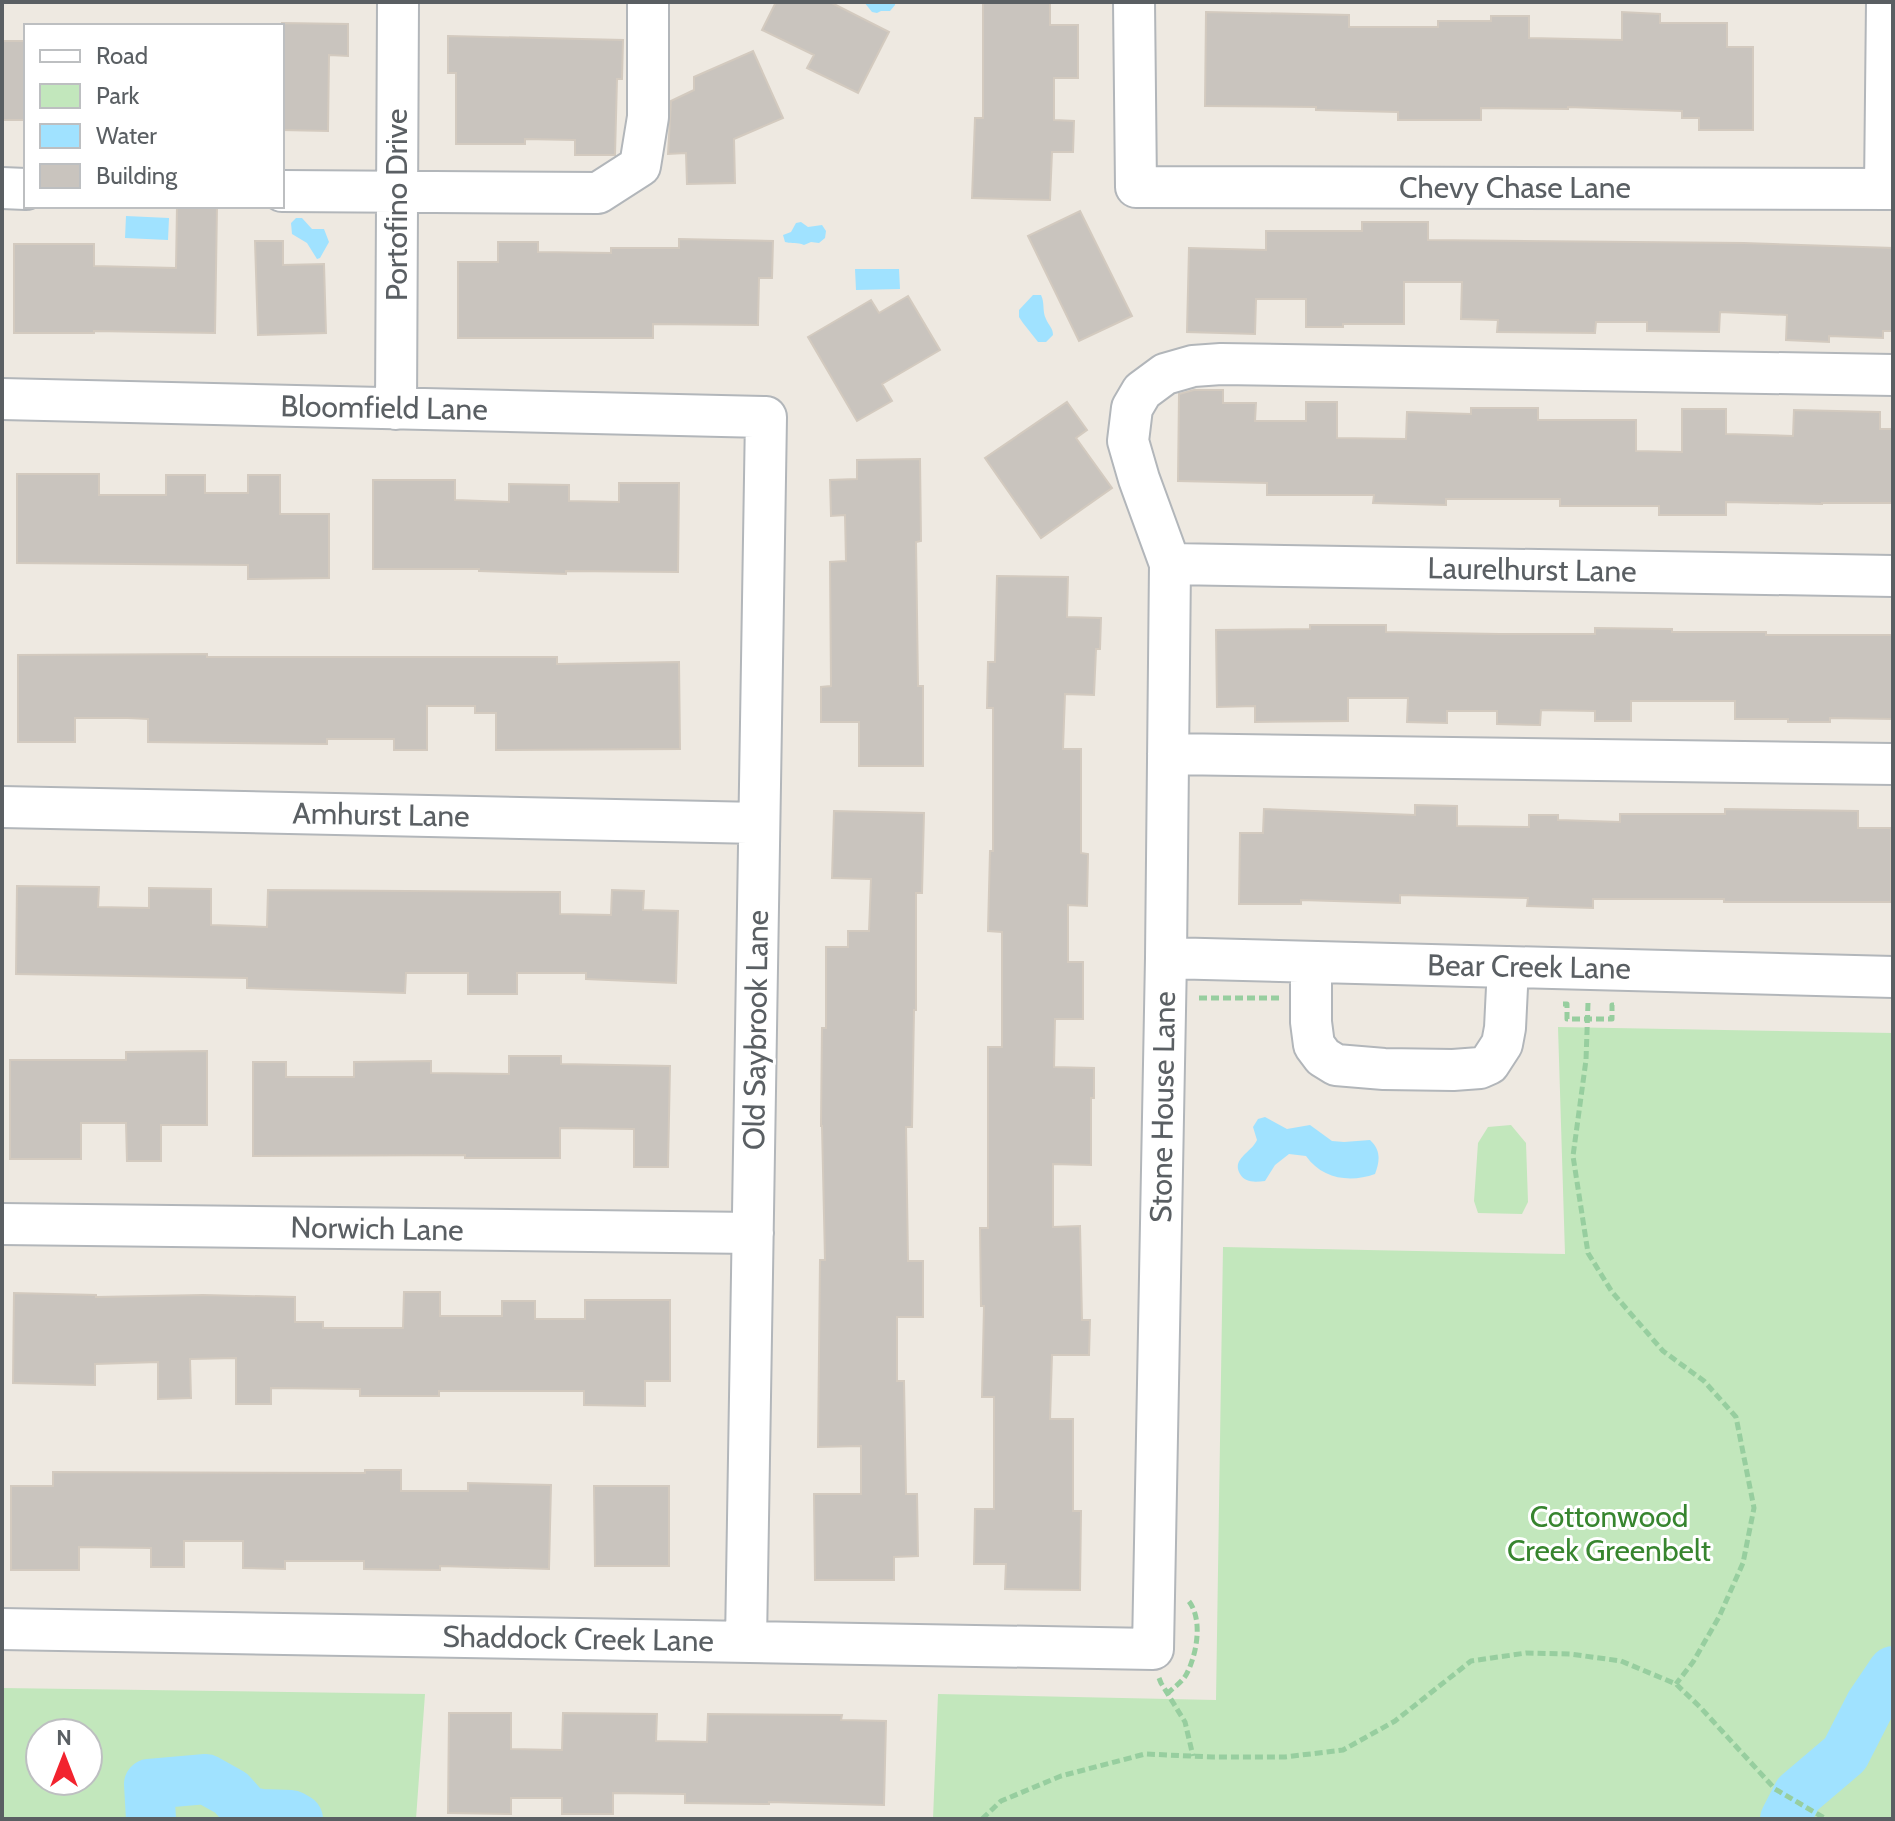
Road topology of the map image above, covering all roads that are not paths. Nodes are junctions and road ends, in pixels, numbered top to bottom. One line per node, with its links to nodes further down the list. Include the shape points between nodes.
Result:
1 (398, 2): 9 (street, Portofino Drive)
2 (648, 2): 9 (street, via 648,117 640,166 598,193)
3 (1134, 2): 7 (street, Chevy Chase Lane, via 1136,187)
4 (1887, 2): 7 (street)
5 (2, 188): 6 (street)
6 (24, 189)
7 (1889, 189)
8 (284, 191): 9 (street)
9 (397, 192): 12 (street, Portofino Drive)
10 (1893, 375): 14 (street, via 1193,366 1165,374 1142,391 1132,408 1128,441)
11 (2, 399): 12 (street, Bloomfield Lane)
12 (396, 409): 13 (street, Bloomfield Lane)
13 (766, 417): 19 (street, Old Saybrook Lane)
14 (1170, 564): 15 (street, Laurelhurst Lane); 16 (street, Stone House Lane)
15 (1893, 576)
16 (1168, 754): 17 (street); 20 (street, Stone House Lane)
17 (1893, 764)
18 (2, 807): 19 (street, Amhurst Lane)
19 (759, 823): 25 (street, Old Saybrook Lane)
20 (1166, 958): 23 (street, Bear Creek Lane); 28 (street, Stone House Lane)
21 (1508, 967): 22 (street, Bear Creek Lane); 23 (street, Bear Creek Lane); 23 (street, via 1502,1044 1480,1068 1336,1065 1314,1045)
22 (1893, 977)
23 (1310, 980)
24 (2, 1224): 25 (street, Norwich Lane)
25 (753, 1233): 27 (street, Old Saybrook Lane)
26 (2, 1629): 27 (street, Shaddock Creek Lane)
27 (746, 1642): 28 (street, Shaddock Creek Lane)
28 (1153, 1649)

